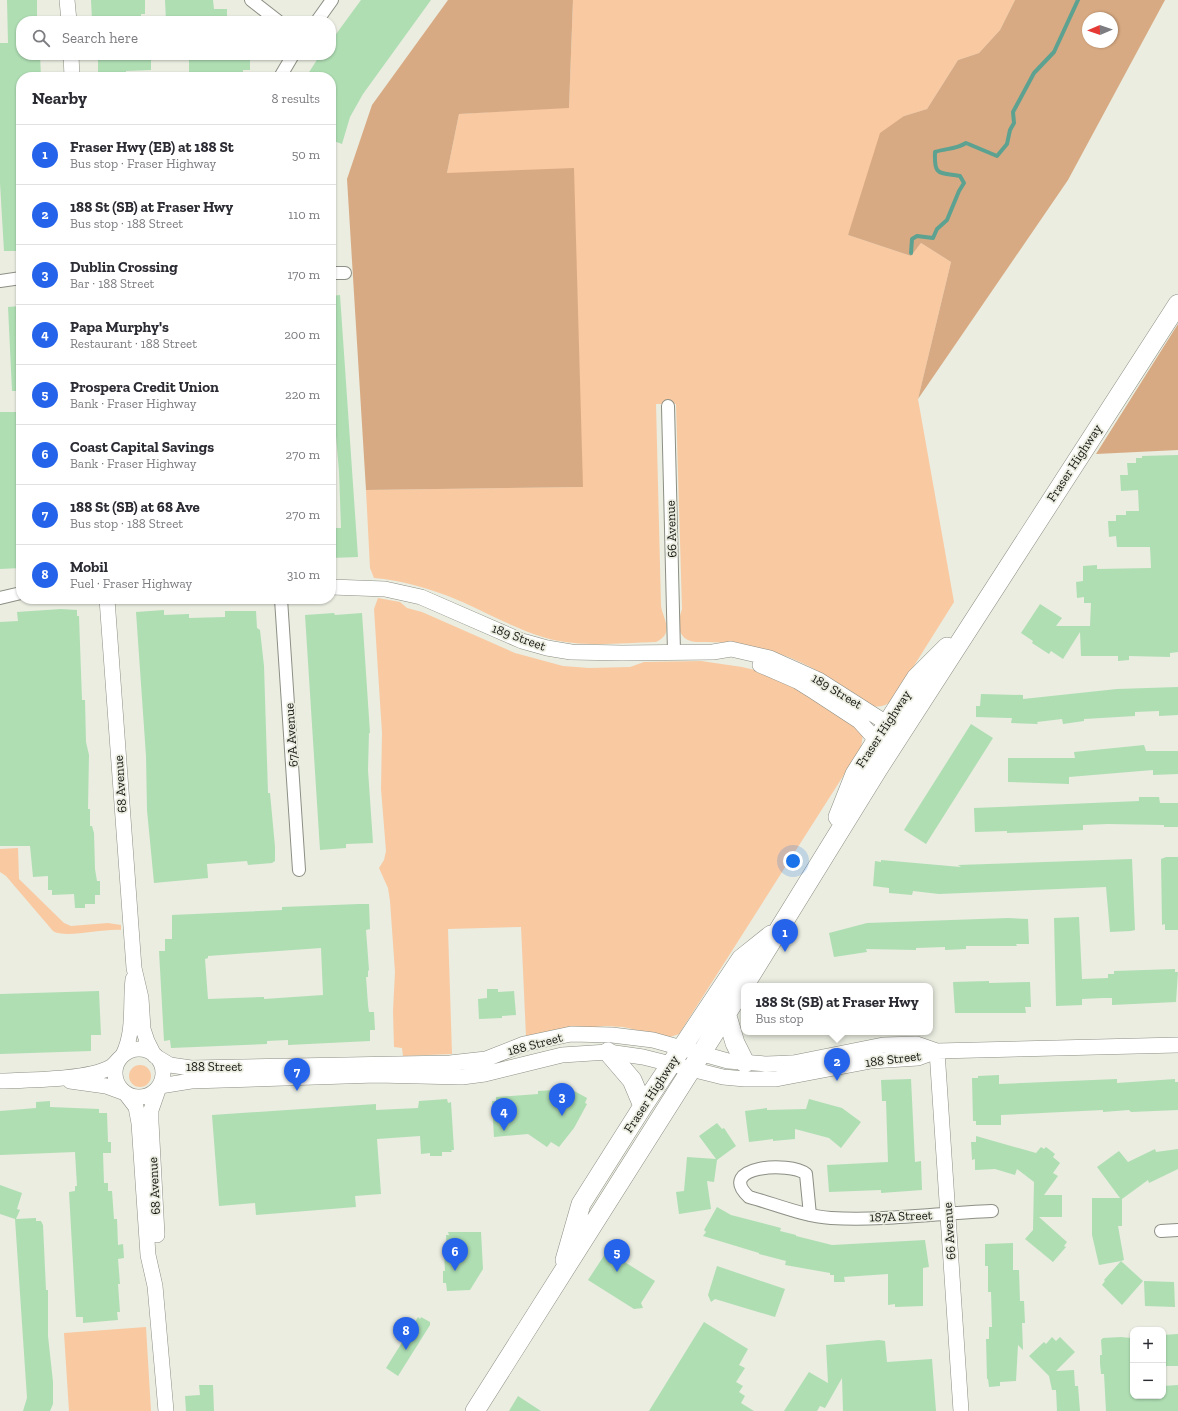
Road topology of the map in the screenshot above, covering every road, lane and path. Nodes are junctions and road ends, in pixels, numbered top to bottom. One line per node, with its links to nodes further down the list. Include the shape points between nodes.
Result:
1 (67, 0): 4 (street)
2 (251, 0): 5 (street)
3 (332, 0): 6 (street)
4 (69, 16)
5 (272, 16)
6 (321, 16)
7 (71, 60): 9 (street)
8 (290, 60): 10 (street)
9 (72, 72)
10 (283, 72)
11 (336, 273): 12 (street)
12 (345, 273)
13 (16, 279): 14 (street)
14 (0, 281): 15 (street)
15 (16, 283)
16 (1178, 304): 23 (main road, Fraser Highway)
17 (668, 406): 24 (street, 66 Avenue)
18 (336, 587): 24 (street, 189 Street, via 385,589 421,597 522,641 546,648 590,654)
19 (16, 595): 20 (street)
20 (0, 598)
21 (107, 604): 32 (street, 68 Avenue)
22 (282, 604): 30 (street, 67A Avenue)
23 (972, 623): 26 (main road, Fraser Highway, via 916,678); 28 (main road, Fraser Highway)
24 (674, 652): 25 (street, 189 Street)
25 (713, 652): 26 (street, 189 Street, via 741,651 770,658 802,671); 27 (street, 189 Street, via 767,667 797,681 859,721)
26 (888, 724): 27 (main road, Fraser Highway); 28 (main road, via 887,741)
27 (876, 740): 29 (main road, Fraser Highway, via 855,774)
28 (878, 769): 29 (main road, Fraser Highway)
29 (824, 855): 31 (main road, Fraser Highway)
30 (299, 870)
31 (779, 929): 33 (main road, Fraser Highway); 37 (main road, Fraser Highway, via 741,959)
32 (134, 968): 41 (street, 68 Avenue, via 141,998 143,1029); 42 (street, 68 Avenue, via 130,999 132,1030)
33 (746, 983)
34 (741, 991): 35 (main road, Fraser Highway)
35 (727, 1016): 40 (main road, Fraser Highway); 43 (main road)
36 (1178, 1045): 38 (street, 188 Street)
37 (682, 1047): 40 (street, 188 Street); 41 (street, 188 Street, via 628,1037 571,1034 524,1044 486,1059 450,1063 191,1068 170,1065); 44 (main road, Fraser Highway)
38 (937, 1051): 43 (street, 188 Street, via 917,1044 883,1045 793,1063); 45 (street, 188 Street, via 918,1058 872,1061 776,1079 745,1079); 53 (street, 66 Avenue)
39 (608, 1052): 44 (street, 188 Street); 48 (street, 188 Street, via 562,1055 485,1074 462,1077 376,1075 192,1081); 50 (main road, via 632,1080)
40 (702, 1054): 43 (street, 188 Street); 45 (main road, Fraser Highway)
41 (155, 1055): 42 (street, via 139,1049); 48 (street, via 163,1069)
42 (123, 1056): 46 (street, via 104,1070); 49 (street, via 117,1063 115,1075 119,1087)
43 (745, 1063)
44 (670, 1064): 45 (street, 188 Street); 50 (main road, Fraser Highway)
45 (692, 1070): 56 (main road, Fraser Highway)
46 (53, 1079): 47 (street); 49 (street, via 106,1086)
47 (0, 1081)
48 (159, 1087): 49 (street, via 142,1097 133,1097); 57 (street, 68 Avenue, via 151,1110 158,1256)
49 (126, 1093): 57 (street, 68 Avenue, via 136,1107 139,1123 148,1256)
50 (643, 1106): 56 (main road, Fraser Highway, via 581,1204)
51 (992, 1211): 53 (street, 187A Street)
52 (810, 1214): 52 (street, 187A Street, via 806,1174 800,1169 759,1169 744,1174 740,1184 743,1192 749,1197); 53 (street, 187A Street, via 830,1218)
53 (948, 1214): 60 (street, 66 Avenue)
54 (1178, 1230): 55 (street)
55 (1162, 1231)
56 (559, 1281): 59 (main road, Fraser Highway)
57 (156, 1286): 58 (street, 68 Avenue)
58 (166, 1411)
59 (475, 1411)
60 (962, 1411)

